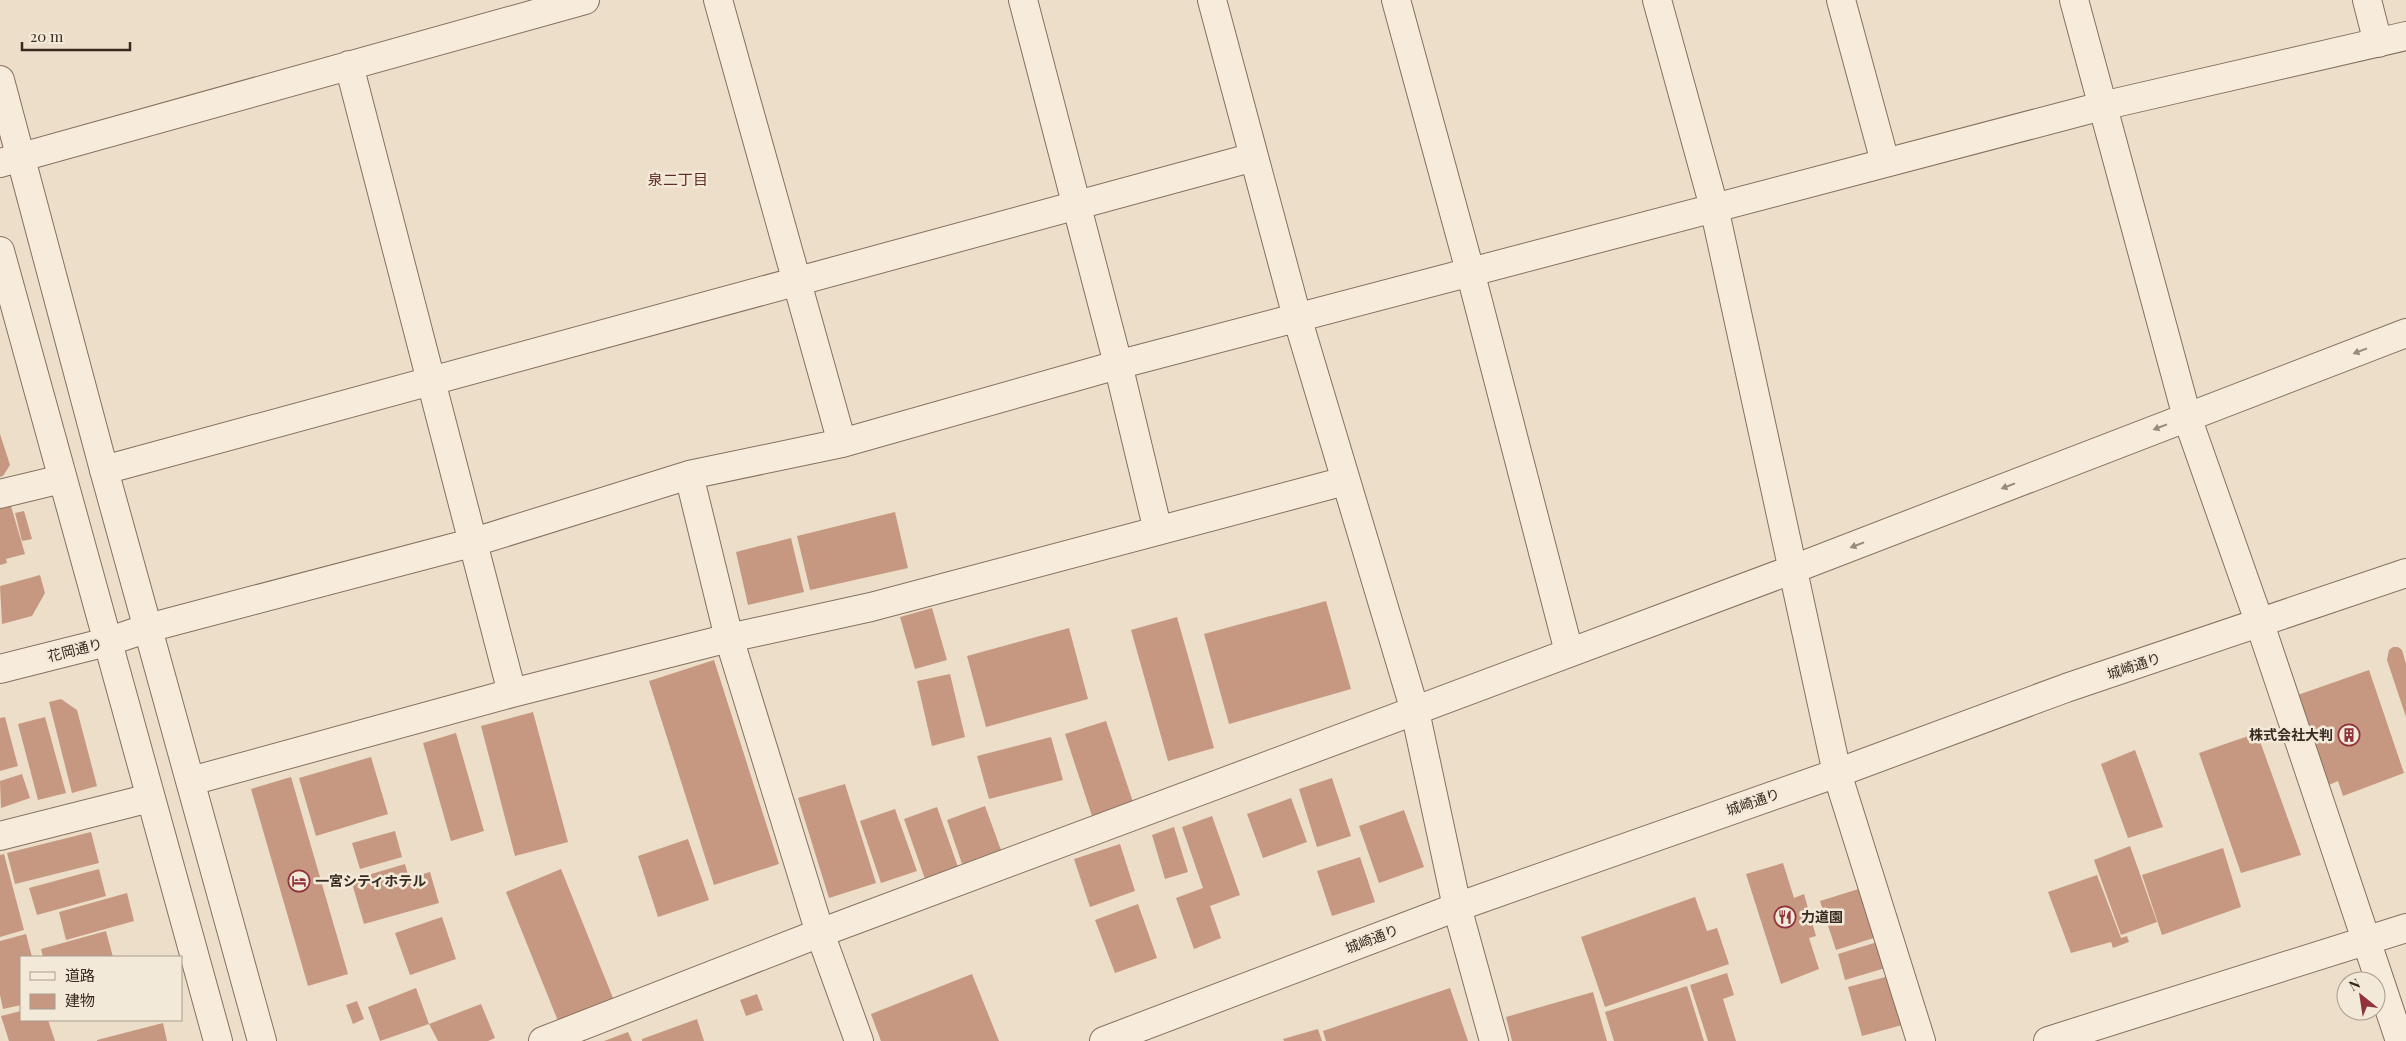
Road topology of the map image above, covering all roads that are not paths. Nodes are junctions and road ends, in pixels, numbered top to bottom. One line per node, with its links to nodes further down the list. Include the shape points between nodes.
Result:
1 (718, 0): 22 (street)
2 (1023, 0): 18 (street)
3 (1212, 0): 15 (street)
4 (1396, 0): 21 (street)
5 (1657, 0): 19 (street)
6 (1841, 0): 17 (street)
7 (2074, 0): 14 (street)
8 (2367, 0): 11 (street)
9 (568, 2): 12 (street)
10 (2406, 36): 11 (street, 花岡通り)
11 (2378, 43): 14 (street, 花岡通り)
12 (349, 65): 16 (street); 26 (street)
13 (0, 80): 16 (street)
14 (2102, 106): 17 (street, 花岡通り); 27 (street)
15 (1254, 157): 18 (street); 23 (street)
16 (10, 160): 29 (street)
17 (1885, 162): 19 (street, 花岡通り)
18 (1076, 205): 22 (street); 25 (street)
19 (1714, 207): 21 (street, 花岡通り); 36 (street)
20 (0, 251): 31 (street)
21 (1470, 271): 23 (street, 花岡通り); 42 (street)
22 (798, 280): 26 (street); 28 (street)
23 (1297, 318): 25 (street, 花岡通り); 32 (street)
24 (2406, 333): 27 (street, one-way to 27)
25 (1116, 365): 28 (street, 花岡通り); 34 (street)
26 (430, 380): 29 (street); 35 (street)
27 (2187, 417): 36 (street, one-way to 36); 38 (street)
28 (842, 443): 30 (street, 花岡通り)
29 (104, 470): 39 (street)
30 (689, 474): 35 (street, 花岡通り); 40 (street)
31 (62, 479): 33 (street); 41 (street)
32 (1345, 481): 34 (street); 45 (street)
33 (0, 494)
34 (1158, 531): 40 (street, via 871,607)
35 (471, 543): 39 (street, 花岡通り); 44 (street)
36 (1792, 570): 42 (street); 46 (street)
37 (2406, 573): 38 (street, 城崎通り)
38 (2260, 624): 46 (street, 城崎通り, via 2066,688); 53 (street)
39 (148, 628): 41 (street, 花岡通り); 47 (street)
40 (729, 638): 44 (street); 52 (street)
41 (107, 642): 43 (street, 花岡通り); 48 (street)
42 (1569, 652): 45 (street)
43 (0, 669)
44 (512, 693): 47 (street)
45 (1414, 711): 50 (street); 52 (street)
46 (1837, 773): 50 (street, 城崎通り); 60 (street)
47 (190, 782): 55 (street)
48 (150, 798): 49 (street); 54 (street)
49 (0, 836)
50 (1457, 906): 58 (street, 城崎通り); 59 (street)
51 (2406, 928): 53 (street)
52 (820, 933): 56 (street); 57 (street)
53 (2367, 942): 61 (street); 62 (street)
54 (218, 1041)
55 (262, 1041)
56 (543, 1041)
57 (859, 1041)
58 (1104, 1041)
59 (1494, 1041)
60 (1921, 1041)
61 (2048, 1041)
62 (2400, 1041)

